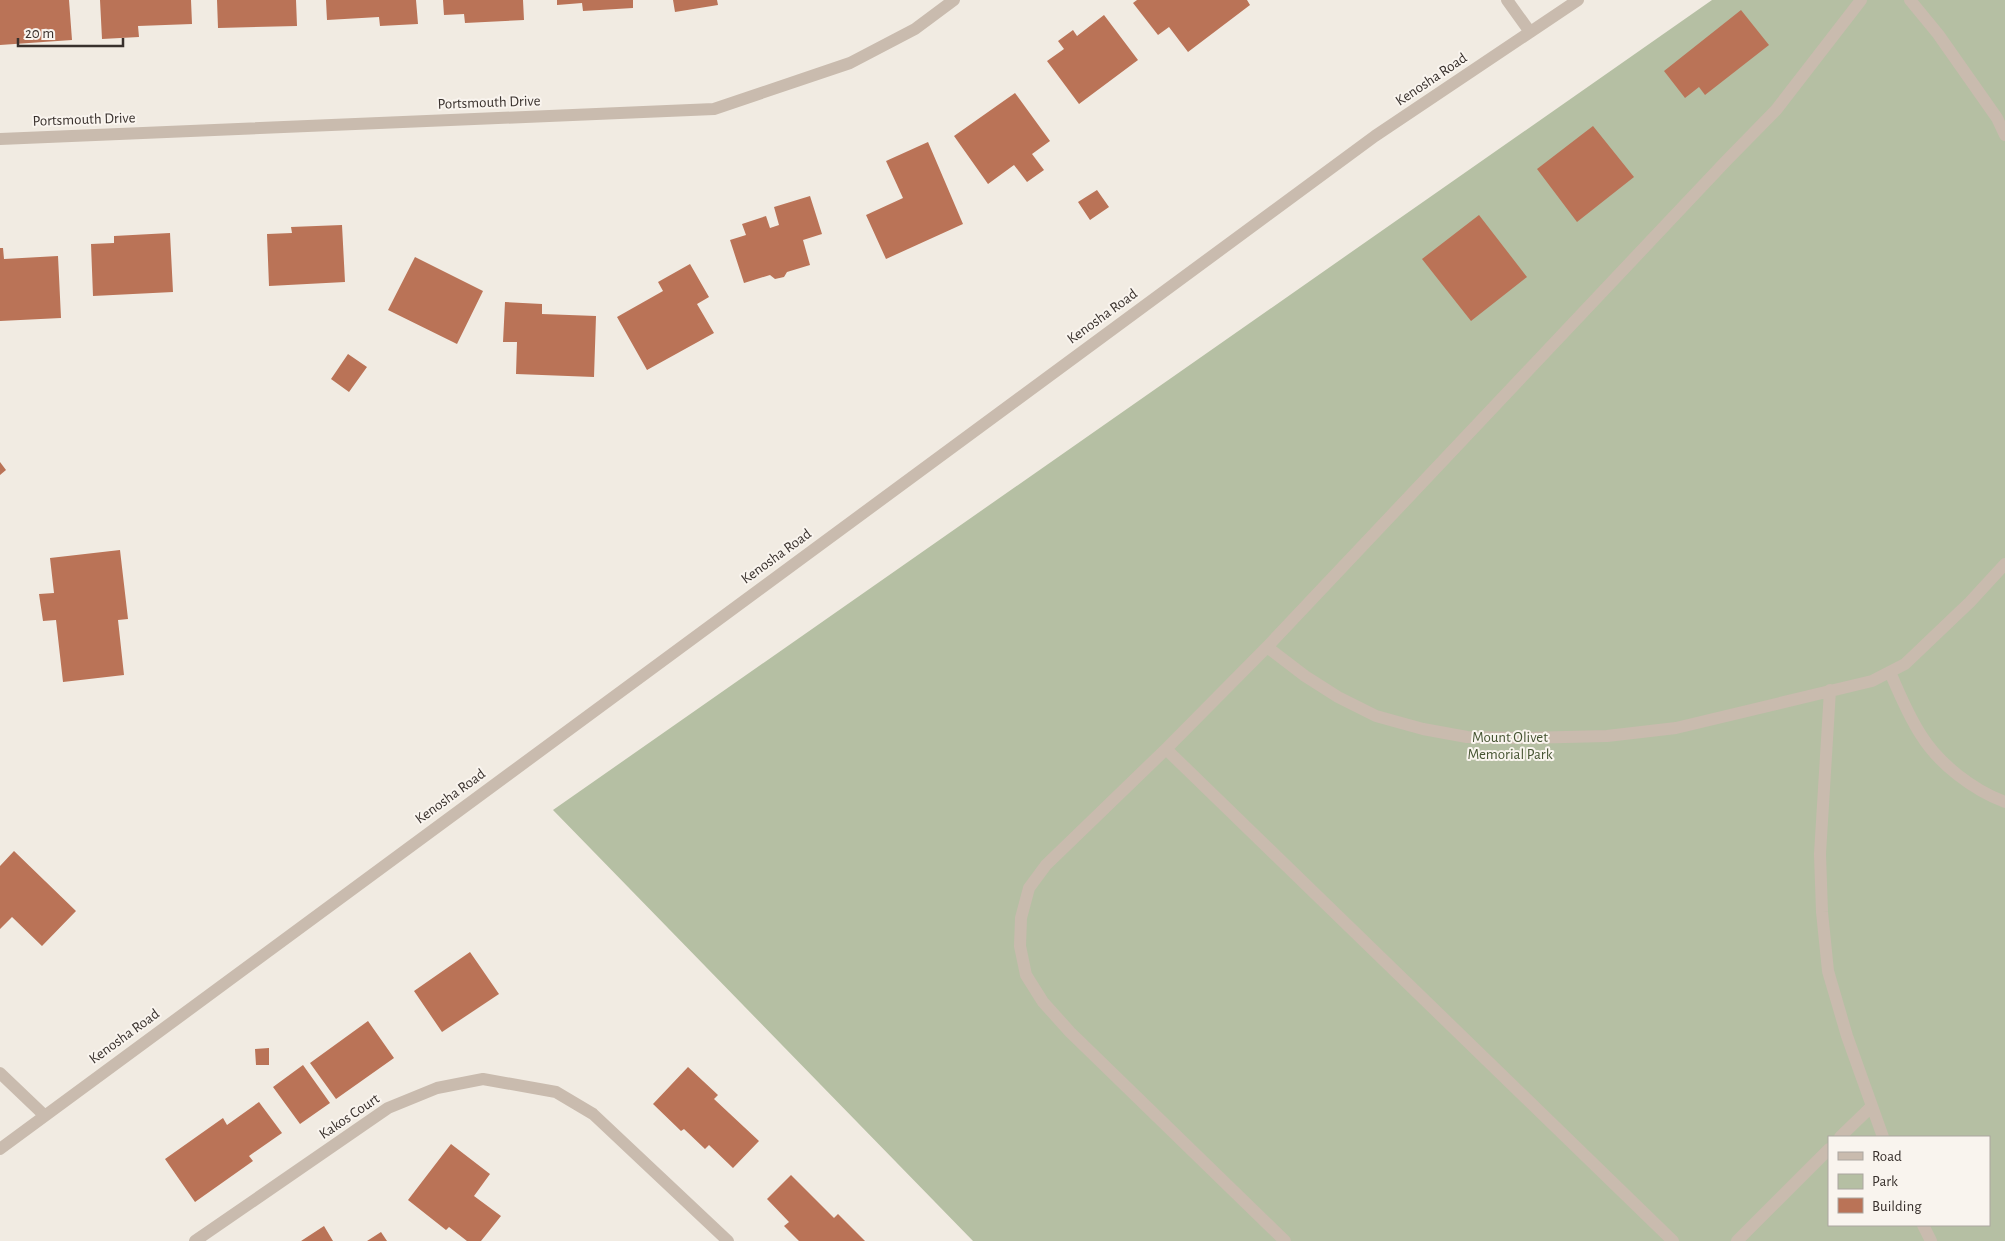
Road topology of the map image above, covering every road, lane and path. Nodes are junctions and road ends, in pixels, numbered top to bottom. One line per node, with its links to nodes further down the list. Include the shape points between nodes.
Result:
1 (954, 0): 8 (street, Portsmouth Drive, via 915,29 850,63 714,109)
2 (1507, 0): 6 (street)
3 (1578, 0): 6 (street, Kenosha Road)
4 (1861, 0): 10 (street, via 1776,110)
5 (1910, 0): 7 (street, via 1938,34 1997,118)
6 (1530, 32): 17 (street, Kenosha Road, via 1375,136)
7 (2005, 135)
8 (0, 139)
9 (2005, 564): 11 (street, via 1905,664)
10 (1266, 647): 12 (street, via 1338,697 1376,716 1467,737 1607,736 1666,729); 13 (street)
11 (1890, 672): 12 (street, via 1872,681); 14 (street, via 1921,736 1938,756 1971,784)
12 (1830, 690): 16 (street, via 1820,854 1822,912 1828,971)
13 (1166, 749): 25 (street, via 1046,865 1029,888 1020,918 1020,946 1026,975 1070,1032); 26 (street)
14 (2005, 802)
15 (0, 1073): 17 (street)
16 (1870, 1107): 18 (street); 19 (street)
17 (44, 1115): 20 (street, Kenosha Road)
18 (1841, 1136)
19 (1883, 1136)
20 (0, 1149)
21 (1828, 1150): 27 (street)
22 (1924, 1226): 28 (street)
23 (194, 1241): 24 (street, Kakos Court, via 388,1108 437,1088 483,1079 556,1092 593,1114)
24 (728, 1241)
25 (1285, 1241)
26 (1672, 1241)
27 (1737, 1241)
28 (1931, 1241)

